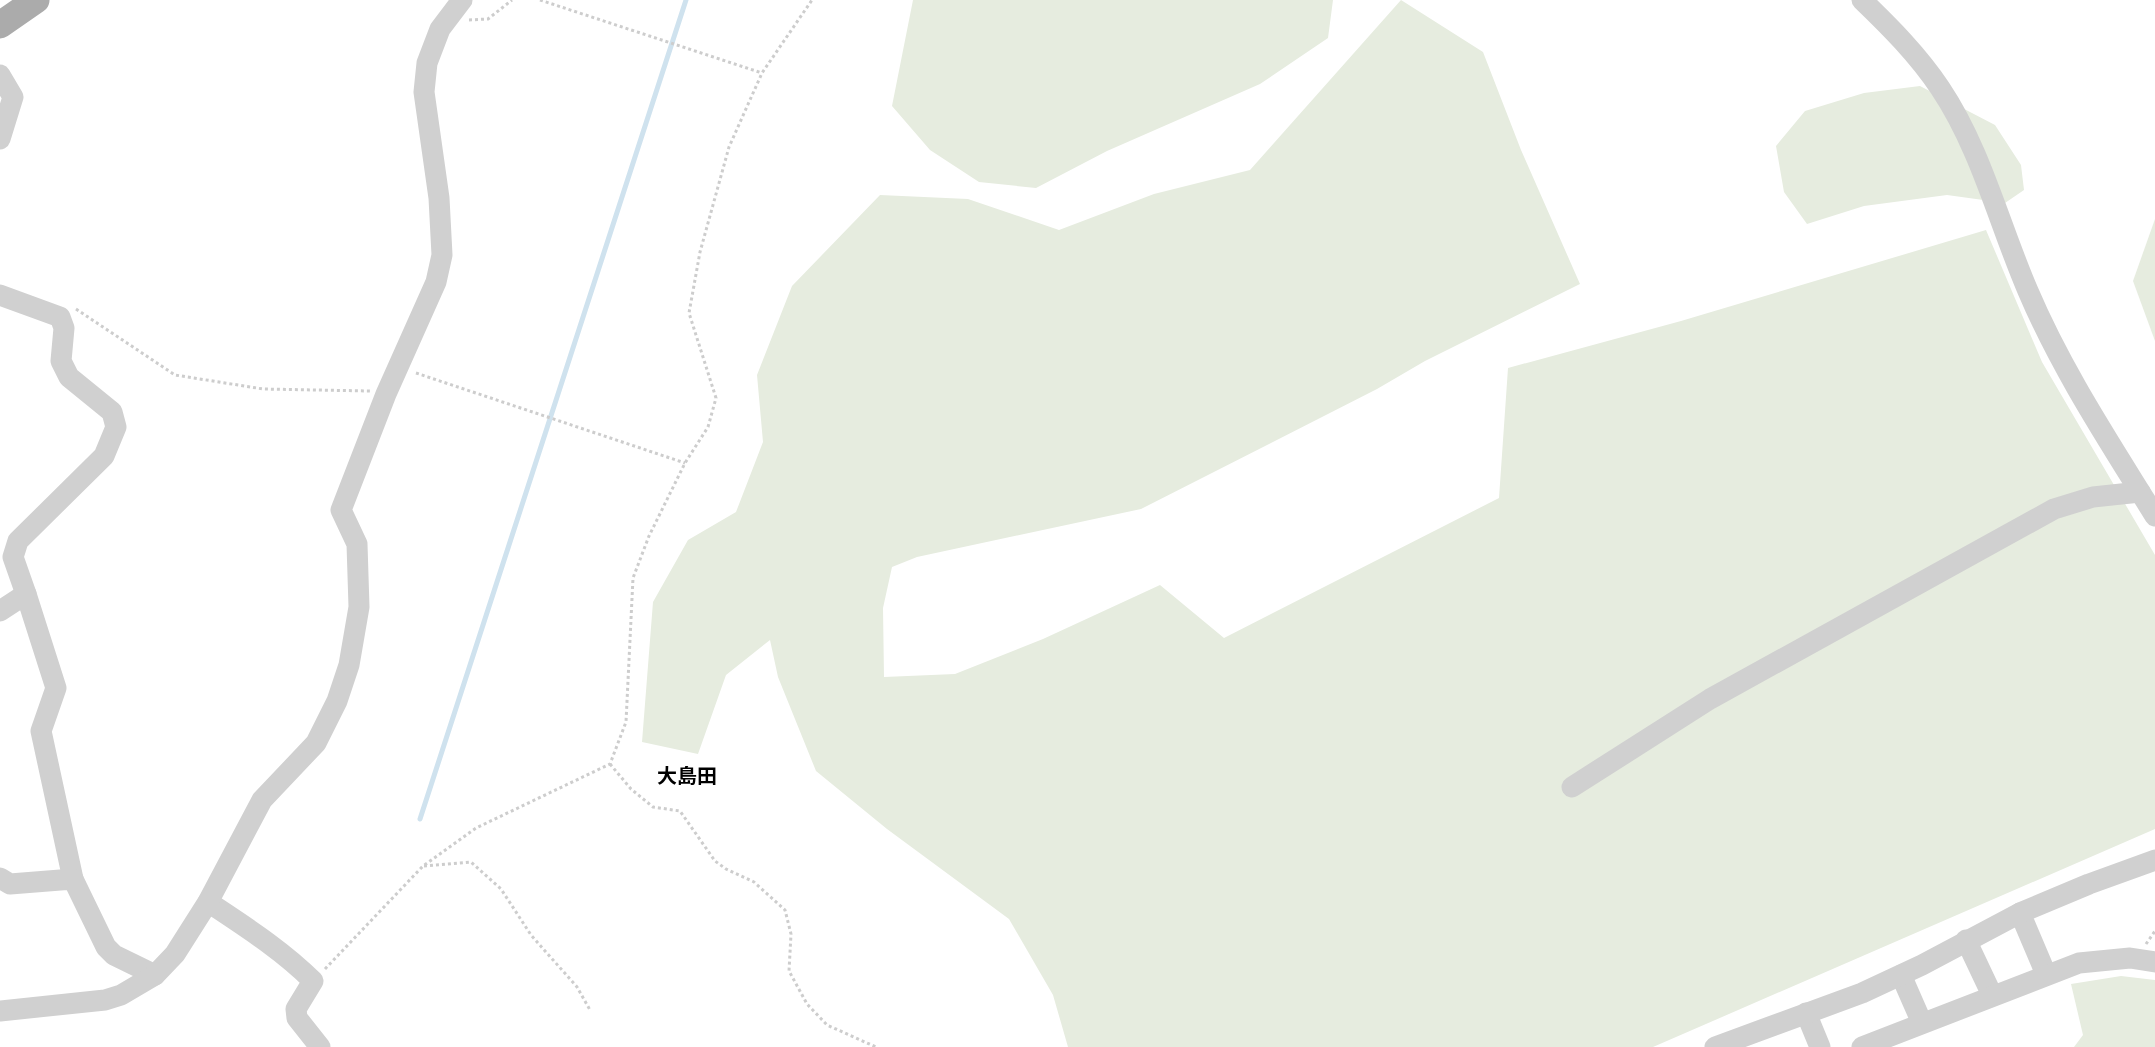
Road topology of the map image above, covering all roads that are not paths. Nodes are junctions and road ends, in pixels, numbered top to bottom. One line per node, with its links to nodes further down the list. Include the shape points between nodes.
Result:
1 (36, 0): 4 (main road)
2 (1862, 0): 8 (street, via 1915,54 1941,89 1974,155 2028,292 2056,349)
3 (457, 7): 16 (street, via 440,29 427,63 424,92 439,198 442,255 436,282 386,394 341,510 357,544 359,606 349,665 316,743 262,800)
4 (0, 25)
5 (0, 75): 6 (street, via 13,97)
6 (0, 139)
7 (0, 296): 10 (street, via 60,317 64,328 61,361 69,377 112,411 116,427 104,456 18,541 13,557)
8 (2140, 492): 9 (street); 12 (street, via 2093,497 2054,509 1710,699)
9 (2155, 516)
10 (26, 594): 11 (street); 15 (street, via 56,688 41,730)
11 (0, 611)
12 (1572, 787)
13 (2155, 860): 17 (street)
14 (0, 878): 15 (street, via 10,884)
15 (73, 879): 21 (street, via 106,947)
16 (208, 902): 21 (street, via 175,954); 28 (street, via 252,931 313,981 296,1009 297,1018)
17 (2020, 913): 18 (street); 20 (street)
18 (1966, 940): 22 (street); 23 (street)
19 (2155, 962): 20 (street, via 2101,959)
20 (2046, 974): 23 (street)
21 (155, 975): 24 (street, via 105,1000)
22 (1901, 975): 25 (street); 26 (street)
23 (1992, 995): 26 (street)
24 (0, 1011)
25 (1806, 1013): 27 (street); 30 (street)
26 (1922, 1023): 31 (street)
27 (1744, 1042): 29 (street)
28 (320, 1047)
29 (1715, 1047)
30 (1820, 1047)
31 (1862, 1047)

